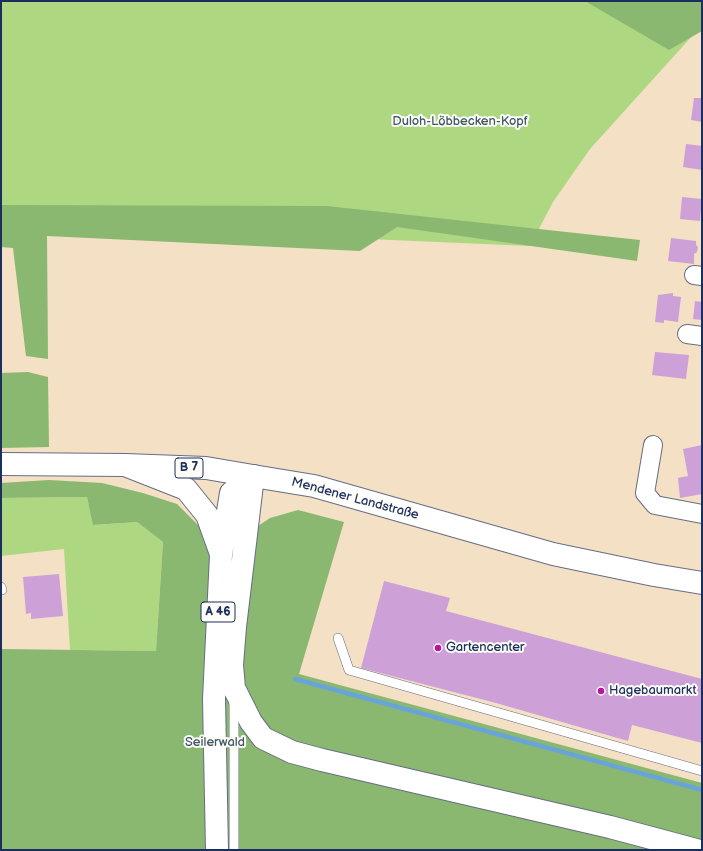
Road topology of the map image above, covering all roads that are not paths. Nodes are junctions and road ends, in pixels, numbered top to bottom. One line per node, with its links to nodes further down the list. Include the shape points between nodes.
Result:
1 (653, 446): 5 (street, via 645,493 654,505)
2 (1, 464): 3 (main road, Mendener Landstraße / B 7)
3 (125, 465): 4 (main road, Mendener Landstraße / B 7, via 206,468); 6 (main road, A 46, via 186,489 207,515)
4 (253, 476): 6 (main road, A 46, via 232,493); 7 (main road, Mendener Landstraße, via 314,486 553,554); 9 (main road, A 46, via 234,627)
5 (702, 514)
6 (221, 555): 10 (main road, A 46, via 214,699)
7 (702, 583)
8 (338, 638): 11 (lane, via 349,670)
9 (234, 688): 10 (lane); 14 (main road, A 46, via 251,722 263,738 292,752 610,827)
10 (224, 762): 12 (main road, A 46); 13 (lane)
11 (702, 771)
12 (217, 850)
13 (234, 850)
14 (696, 850)

